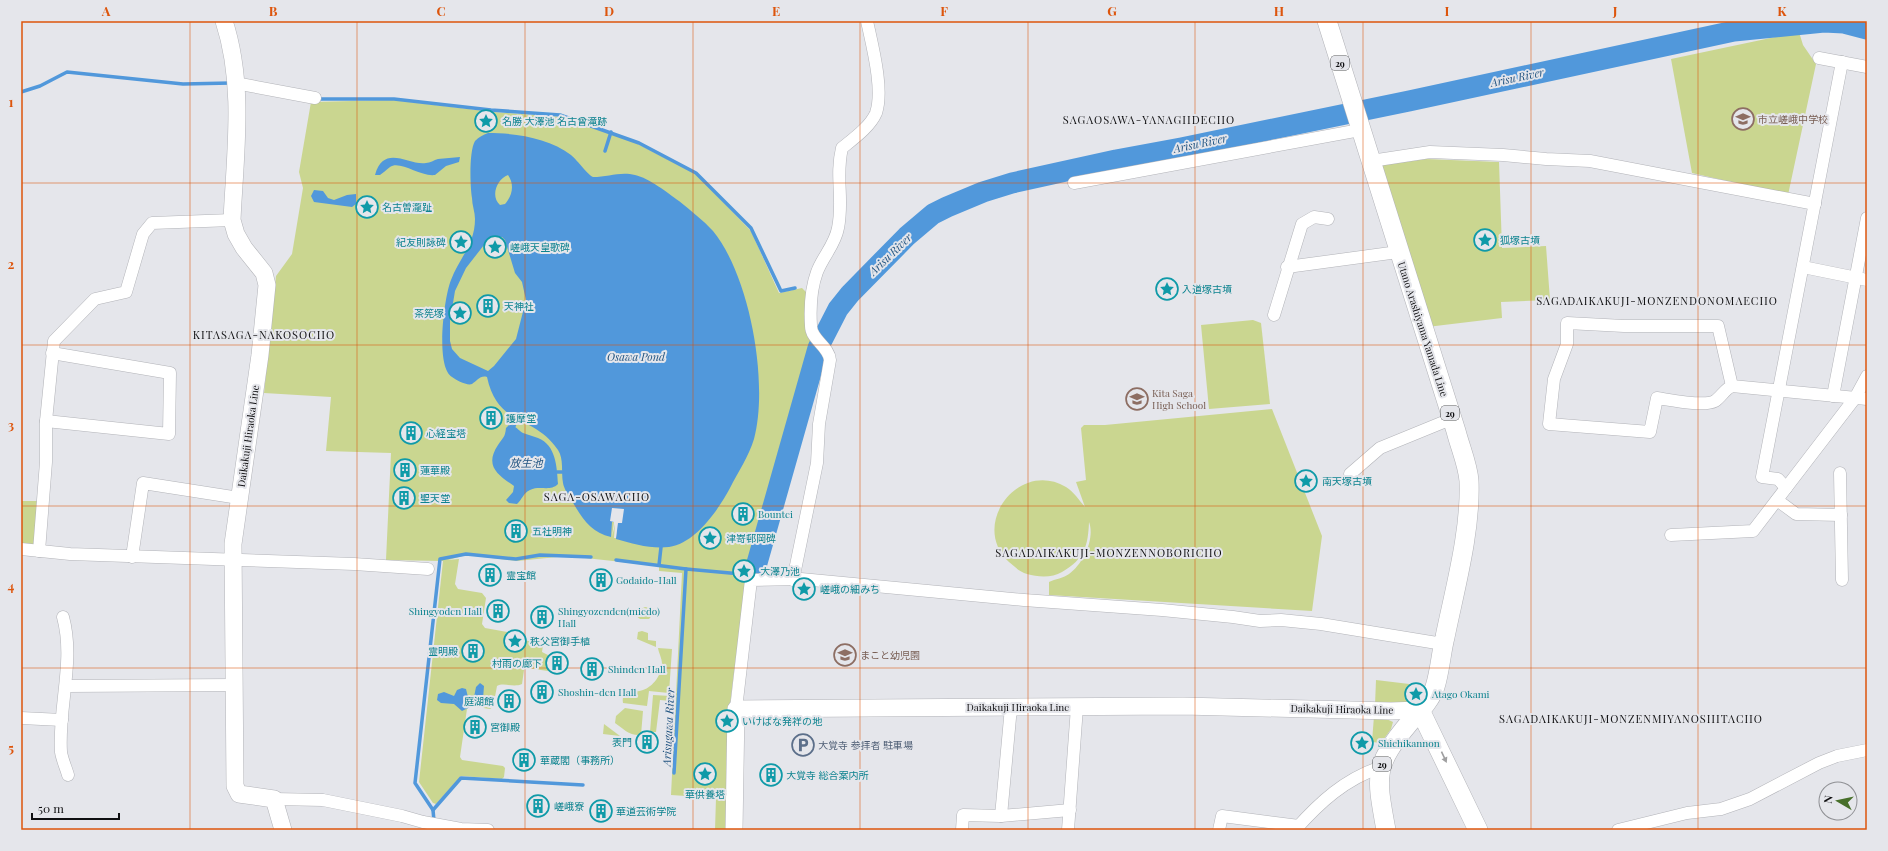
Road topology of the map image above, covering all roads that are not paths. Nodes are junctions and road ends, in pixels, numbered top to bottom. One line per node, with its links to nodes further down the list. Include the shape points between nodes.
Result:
1 (224, 21): 7 (main road, Daikakuji Hiraoka Line, via 231,41)
2 (868, 21): 42 (street, via 876,68 876,113 862,132 842,148 838,178 842,200 838,228 834,242 817,271 813,286 811,329 830,360 819,424 817,464)
3 (1327, 21): 9 (main road, Utano Arashiyama Yamada Line / 29)
4 (1819, 58): 5 (street)
5 (1842, 62): 6 (street); 12 (street)
6 (1867, 67)
7 (235, 83): 8 (street); 15 (main road, Daikakuji Hiraoka Line, via 238,128)
8 (315, 98)
9 (1357, 118): 10 (main road, Utano Arashiyama Yamada Line / 29); 11 (street)
10 (1370, 161): 12 (street, via 1430,152 1590,161); 16 (main road, Utano Arashiyama Yamada Line / 29)
11 (1074, 183)
12 (1815, 204): 18 (street)
13 (1867, 218): 19 (street)
14 (1328, 219): 17 (street, via 1314,217 1302,224)
15 (232, 220): 21 (street, via 152,223 143,234 126,292 95,299 54,341); 33 (main road, Daikakuji Hiraoka Line, via 236,234 264,273 267,284 260,355)
16 (1398, 252): 17 (street); 28 (main road, Utano Arashiyama Yamada Line / 29)
17 (1287, 267): 20 (street)
18 (1802, 267): 19 (street); 24 (street)
19 (1861, 279): 25 (street)
20 (1274, 315)
21 (52, 353): 29 (street); 29 (street, via 170,373 170,434)
22 (1867, 376): 26 (street)
23 (1732, 386): 23 (street, via 1716,400 1707,403 1657,398 1650,432 1549,424 1554,379 1567,344 1567,323 1718,326); 24 (street)
24 (1779, 390): 25 (street); 32 (street, via 1762,477 1778,479)
25 (1833, 396): 26 (street)
26 (1855, 398): 27 (street); 32 (street)
27 (1867, 399)
28 (1451, 419): 31 (street, via 1380,448); 45 (main road, Utano Arashiyama Yamada Line / 29, via 1469,479 1469,502 1460,565)
29 (46, 421): 38 (street, via 46,462)
30 (1840, 473): 35 (street)
31 (1350, 474)
32 (1786, 488): 34 (street)
33 (238, 498): 39 (street, via 143,483); 40 (main road, Daikakuji Hiraoka Line)
34 (1777, 500): 35 (street, via 1796,514); 36 (street, via 1753,531)
35 (1841, 515): 43 (street)
36 (1671, 535)
37 (21, 549): 38 (street)
38 (39, 551): 39 (street)
39 (132, 557): 40 (street)
40 (233, 561): 41 (street); 46 (main road, Daikakuji Hiraoka Line)
41 (428, 569)
42 (793, 580): 45 (street, via 1162,610 1260,621 1282,620); 50 (street, via 751,580)
43 (1842, 580)
44 (63, 617): 47 (street, via 67,631)
45 (1443, 644): 51 (main road, Utano Arashiyama Yamada Line / 29, via 1435,688)
46 (235, 685): 47 (street); 57 (main road, Daikakuji Hiraoka Line, via 235,786 239,794)
47 (66, 686): 53 (street)
48 (1011, 707): 49 (main road, Daikakuji Hiraoka Line); 50 (main road, Daikakuji Hiraoka Line); 59 (street)
49 (1078, 707): 51 (main road, Daikakuji Hiraoka Line); 58 (street)
50 (736, 709): 63 (main road)
51 (1420, 710): 55 (main road, Utano Arashiyama Yamada Line / 29, via 1392,744); 68 (main road, one-way to 68)
52 (21, 718): 53 (street)
53 (62, 720): 56 (street, via 61,753)
54 (1867, 750): 69 (street, via 1837,756 1819,763 1750,799 1720,809 1693,812)
55 (1381, 767): 60 (street, via 1366,772 1334,791); 67 (main road, Utano Arashiyama Yamada Line / 29, via 1379,789)
56 (68, 775)
57 (274, 799): 61 (main road); 62 (street, via 323,800 423,822)
58 (1070, 810): 59 (street); 65 (street)
59 (1001, 816): 64 (street, via 963,815)
60 (1297, 828): 66 (street, via 1222,816)
61 (283, 830)
62 (488, 830)
63 (734, 830)
64 (962, 830)
65 (1068, 830)
66 (1219, 830)
67 (1386, 830)
68 (1478, 830)
69 (1618, 830)

